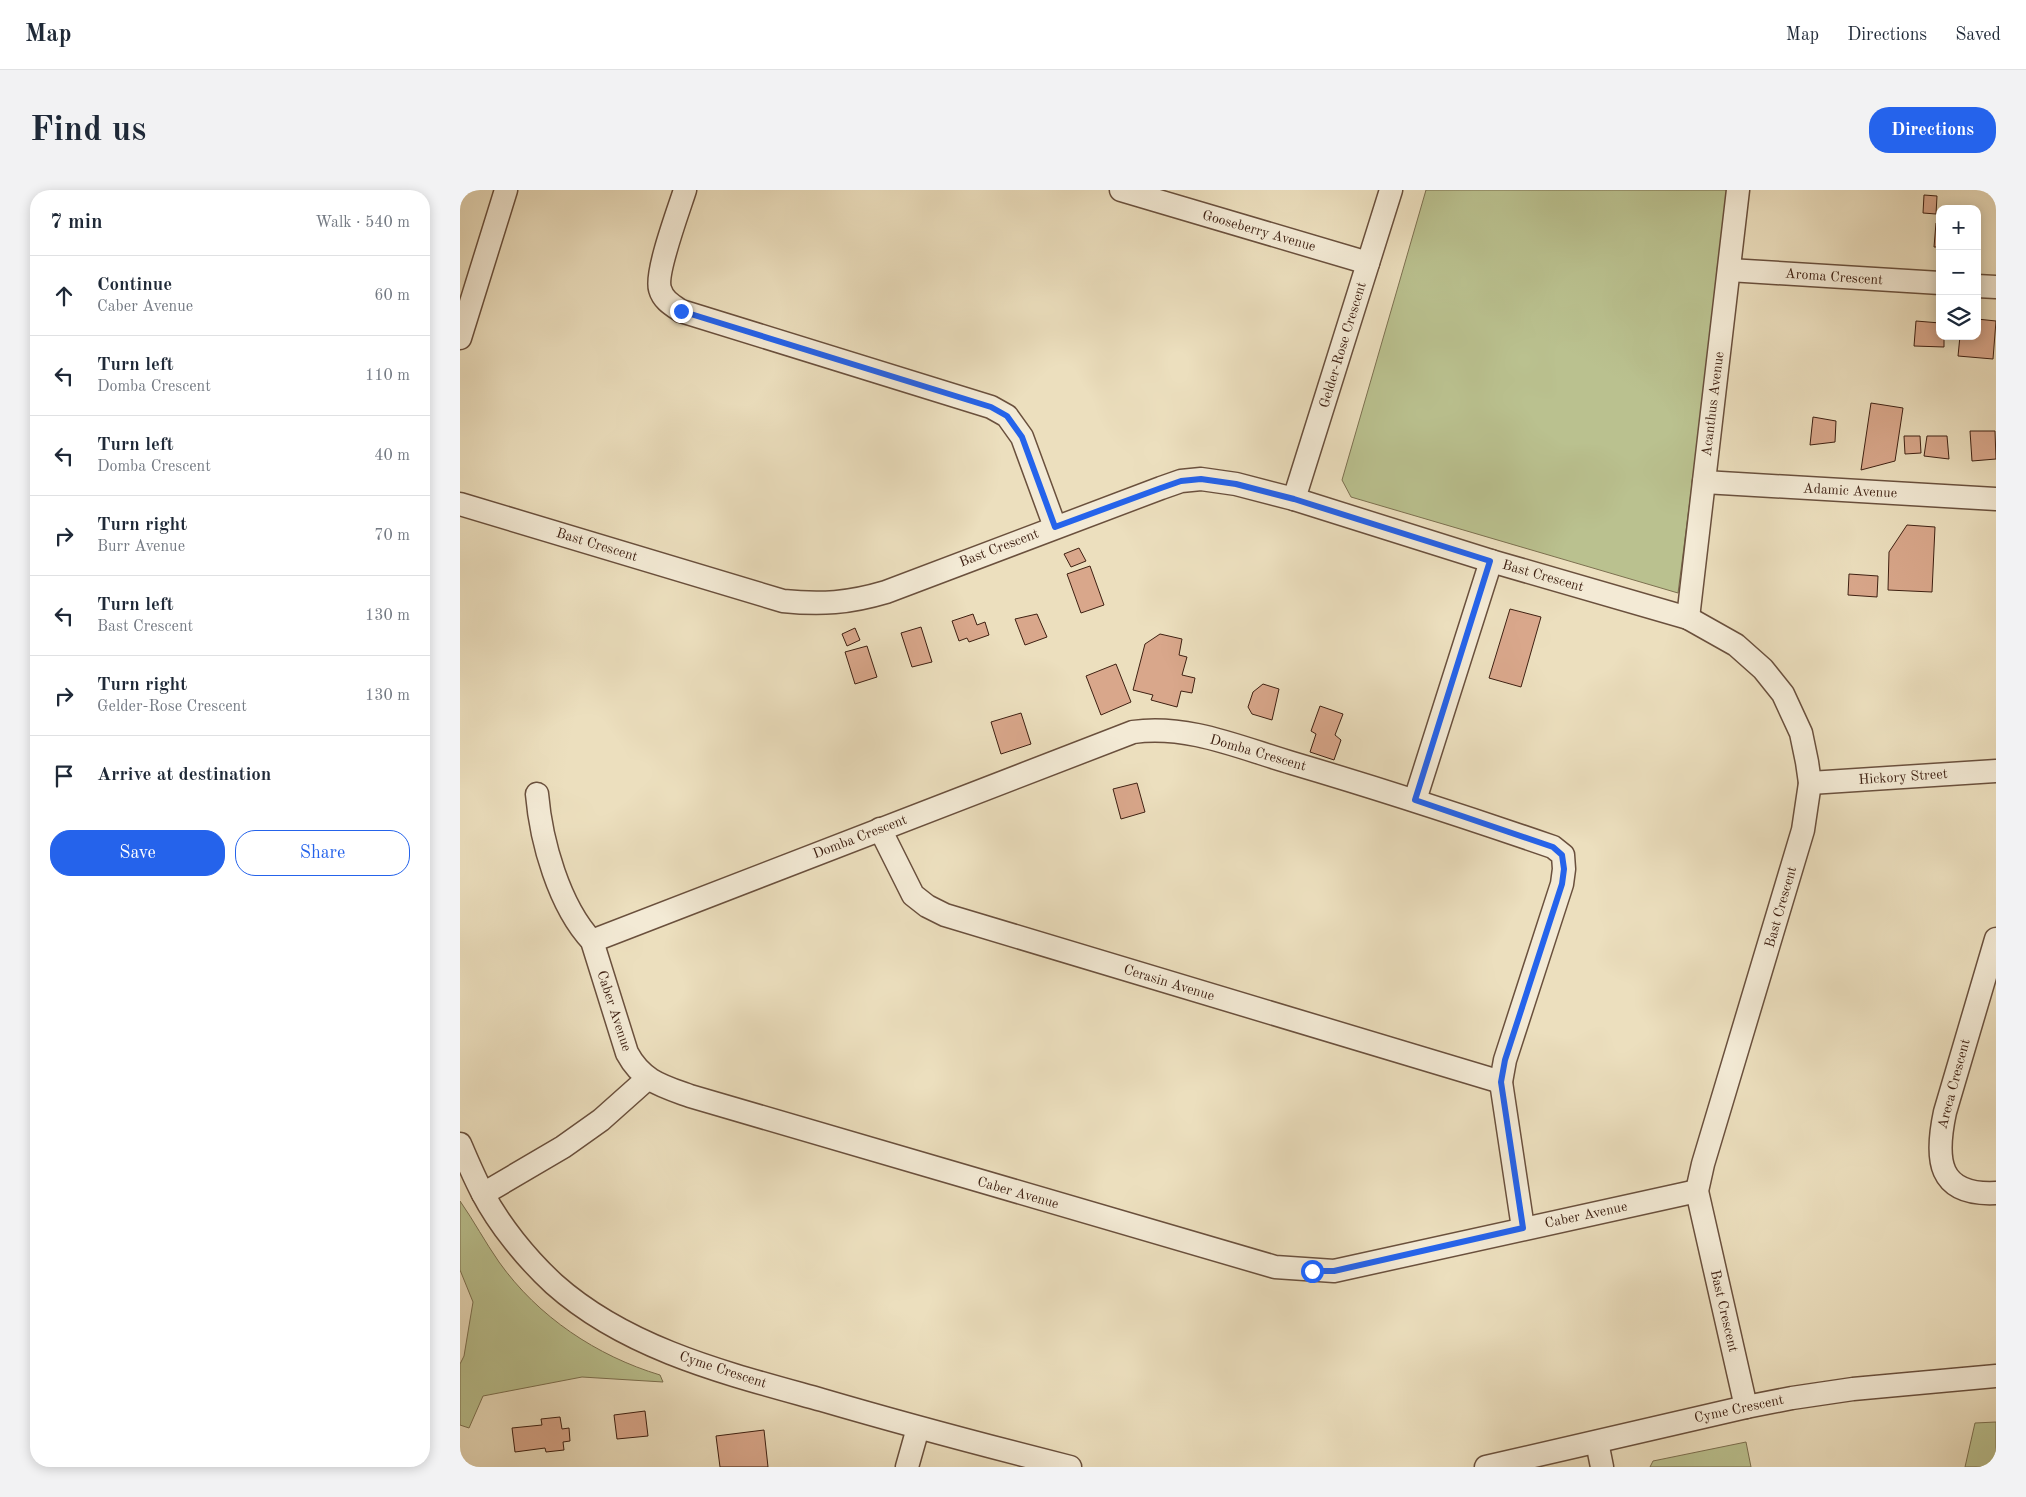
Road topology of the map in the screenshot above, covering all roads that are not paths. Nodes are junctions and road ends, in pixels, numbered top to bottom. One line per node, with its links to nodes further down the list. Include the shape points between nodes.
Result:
1 (506, 190): 11 (street)
2 (685, 190): 16 (street, via 660,272 659,288 667,302 681,311 982,404 1007,416 1022,437)
3 (1120, 190): 6 (street, Gooseberry Avenue)
4 (1391, 190): 6 (street, Gelder-Rose Crescent)
5 (1738, 190): 7 (street, Acanthus Avenue)
6 (1368, 263): 13 (street, Gelder-Rose Crescent)
7 (1729, 270): 8 (street, Aroma Crescent); 12 (street, Acanthus Avenue)
8 (1936, 283)
9 (1981, 286): 10 (street)
10 (1996, 287)
11 (460, 338)
12 (1704, 482): 14 (street, Adamic Avenue); 18 (street, Acanthus Avenue)
13 (1294, 499): 16 (street, Bast Crescent, via 1236,484 1201,479 1181,481); 17 (street, Bast Crescent)
14 (1996, 499)
15 (460, 504): 16 (street, Bast Crescent, via 783,601 811,604 840,603 886,592)
16 (1055, 527)
17 (1490, 561): 18 (street, Bast Crescent); 22 (street)
18 (1688, 618): 20 (street, Bast Crescent, via 1736,644 1763,669 1783,694 1801,733)
19 (1996, 771): 20 (street, Hickory Street)
20 (1810, 783): 29 (street, Bast Crescent, via 1800,839)
21 (537, 794): 24 (street, Caber Avenue, via 539,823 567,904)
22 (1415, 800): 23 (street, Domba Crescent, via 1194,734 1152,729 1133,732); 27 (street, Domba Crescent, via 1553,847 1562,855 1562,884 1505,1060)
23 (880, 829): 24 (street, Domba Crescent); 27 (street, Cerasin Avenue, via 914,895 945,915)
24 (592, 941): 26 (street, Caber Avenue, via 627,1053)
25 (1994, 950): 30 (street, Areca Crescent, via 1946,1112 1939,1154 1944,1171 1953,1184 1972,1193)
26 (647, 1079): 31 (street, via 601,1120 563,1147); 32 (street, Caber Avenue, via 690,1096 1274,1267 1334,1271)
27 (1501, 1082): 32 (street, Domba Crescent)
28 (460, 1144): 31 (street, Cyme Crescent)
29 (1697, 1191): 32 (street, Caber Avenue); 34 (street, Bast Crescent)
30 (1996, 1193)
31 (483, 1194): 35 (street, Cyme Crescent, via 518,1246 555,1284 591,1312 649,1345 711,1368)
32 (1523, 1228)
33 (1996, 1376): 34 (street, Cyme Crescent, via 1853,1388)
34 (1746, 1407): 36 (street, Cyme Crescent)
35 (918, 1428): 37 (street); 38 (street, Cyme Crescent)
36 (1597, 1442): 39 (street, Cyme Crescent); 40 (street)
37 (907, 1467)
38 (1070, 1467)
39 (1486, 1467)
40 (1602, 1467)

